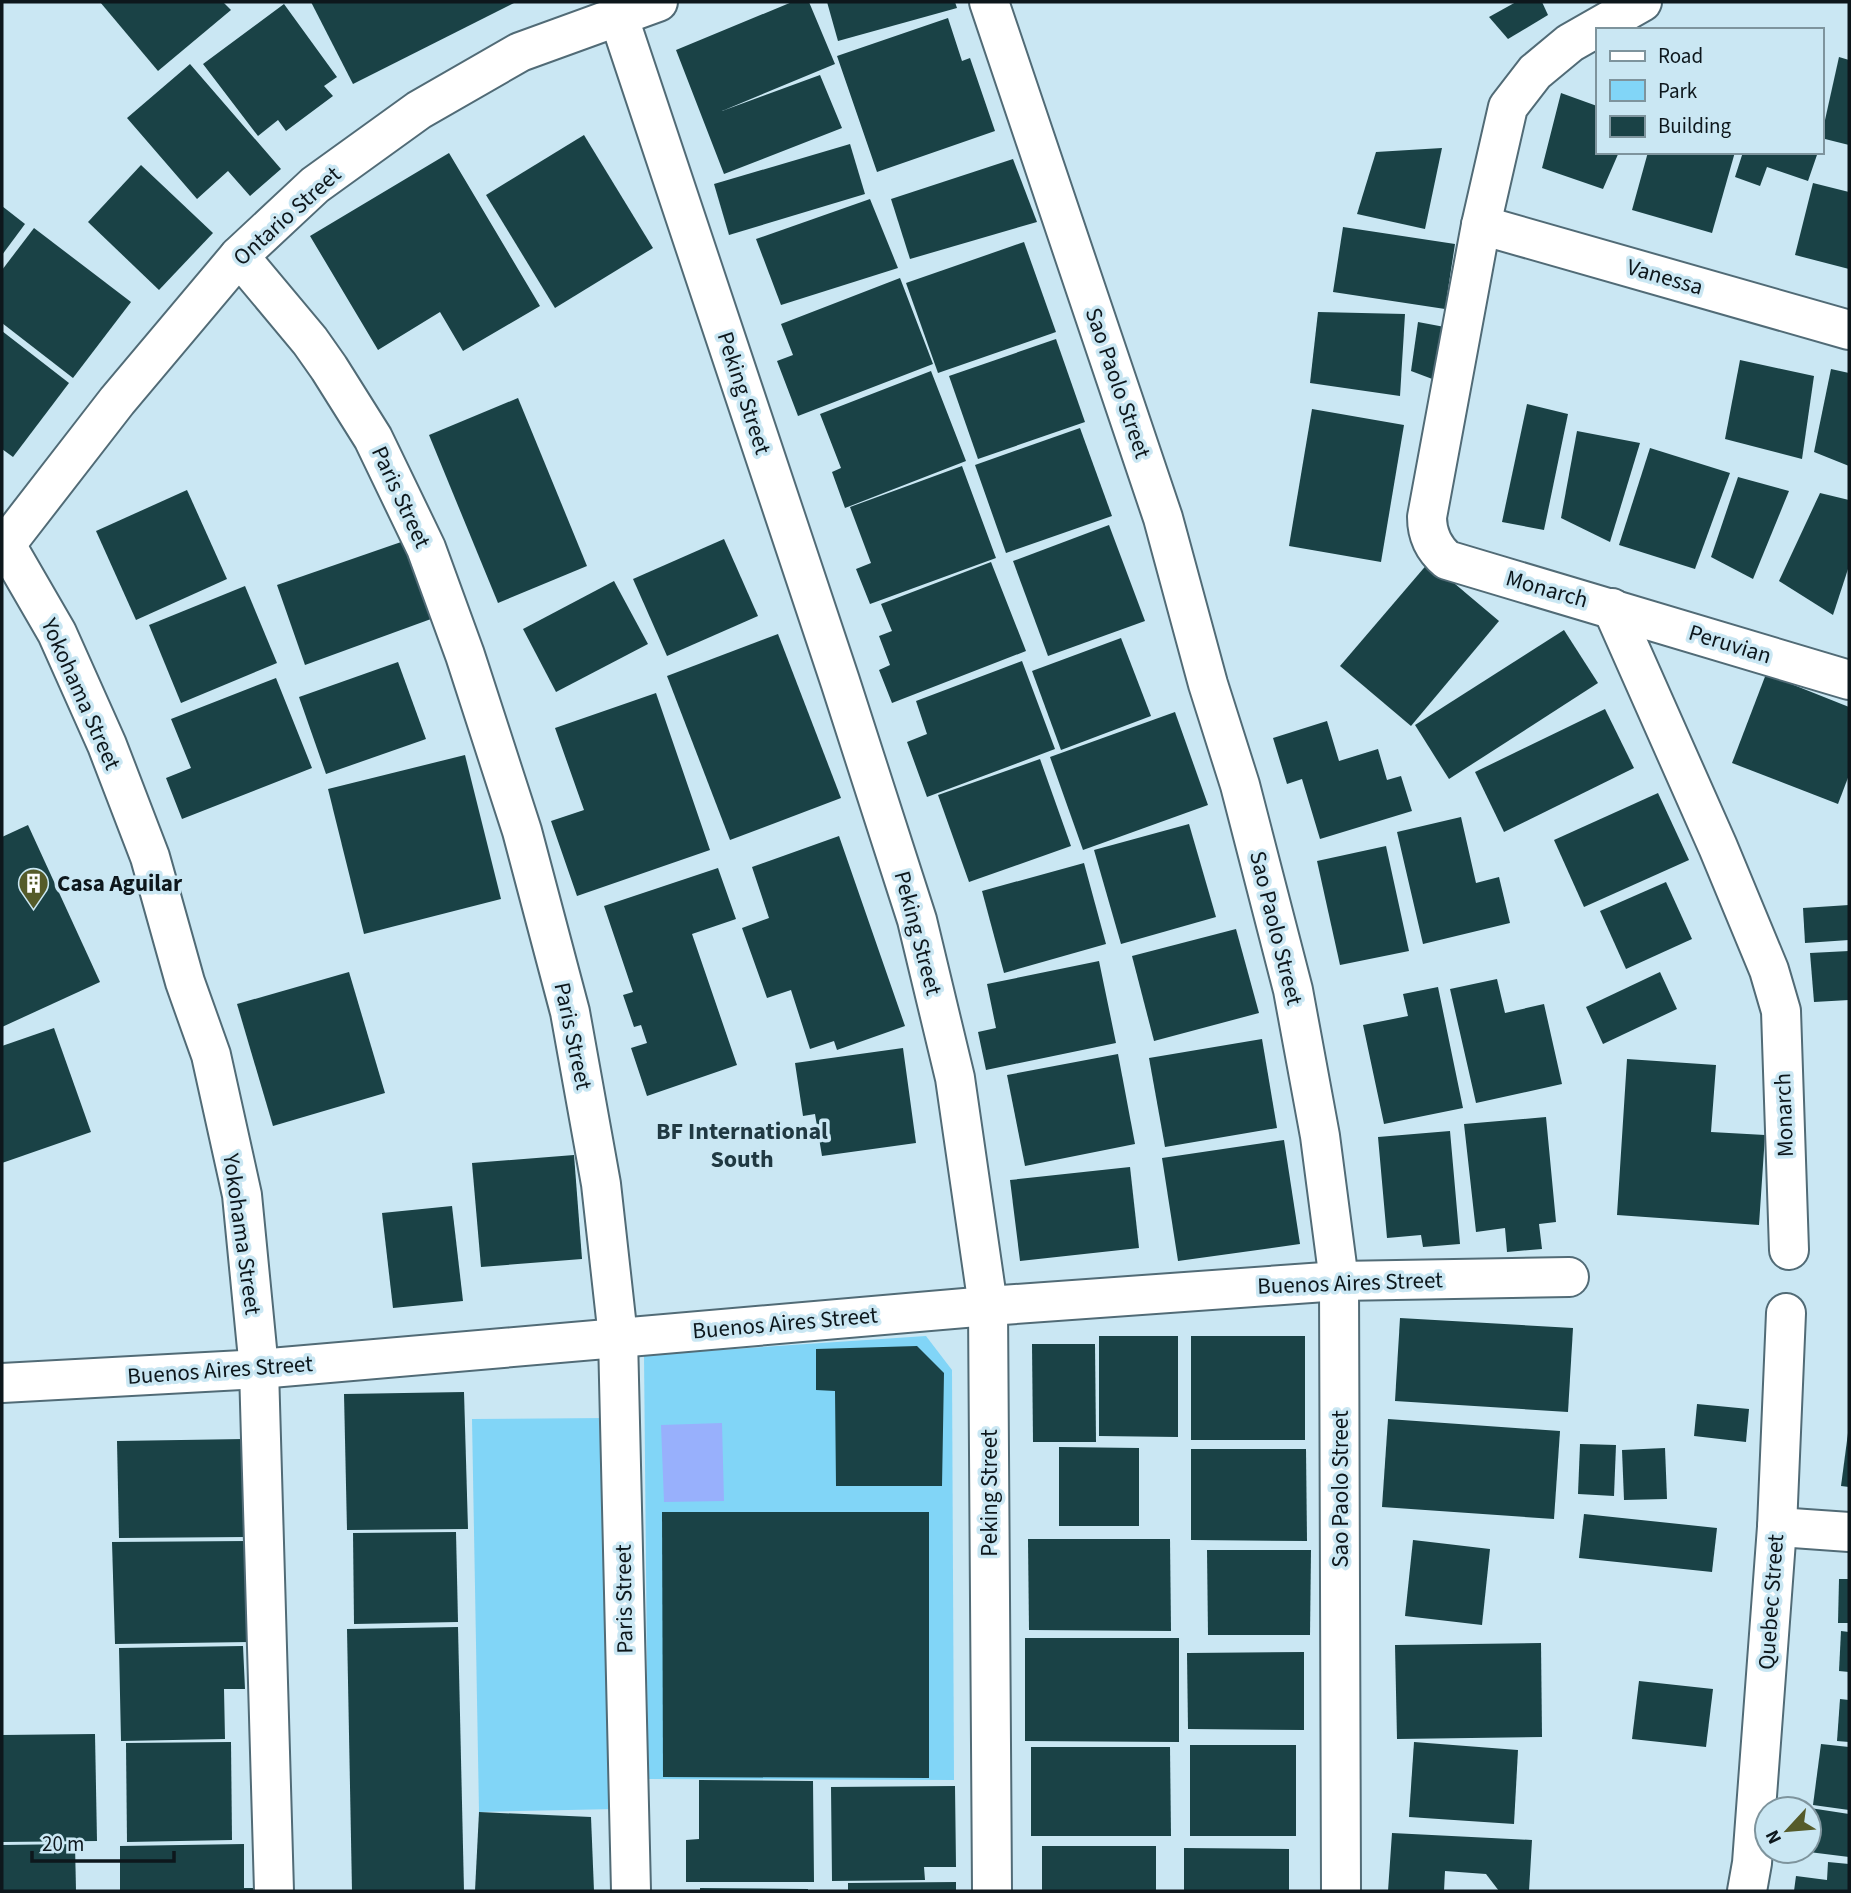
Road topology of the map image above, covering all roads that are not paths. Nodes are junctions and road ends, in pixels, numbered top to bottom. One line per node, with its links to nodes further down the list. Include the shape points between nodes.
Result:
1 (658, 2): 4 (street, Ontario Street)
2 (989, 2): 15 (street, Sao Paolo Street, via 1163,517 1240,786 1293,990 1320,1136)
3 (1642, 2): 6 (street, Monarch)
4 (618, 15): 8 (street, Ontario Street, via 520,52 419,110 315,185); 16 (street, Peking Street, via 917,920 956,1078)
5 (1596, 28): 7 (street, Monarch, via 1535,72 1508,107)
6 (1596, 28)
7 (1480, 225): 9 (street, Vanessa); 11 (street, Monarch, via 1427,517 1432,540 1447,561)
8 (239, 256): 10 (street, Ontario Street); 18 (street, Paris Street, via 310,341 373,438 426,548 465,655 522,831 570,1012 601,1184)
9 (1849, 330)
10 (4, 541): 19 (street, Yokohama Street, via 57,633 107,745 150,857 211,1055 242,1195)
11 (1612, 608): 12 (street, Peruvian); 13 (street, Monarch, via 1718,847 1769,970 1781,1011)
12 (1849, 680)
13 (1789, 1250)
14 (1569, 1277): 15 (street, Buenos Aires Street)
15 (1339, 1281): 16 (street, Buenos Aires Street); 26 (street, Sao Paolo Street)
16 (988, 1306): 18 (street, Buenos Aires Street); 25 (street, Peking Street)
17 (1786, 1313): 21 (street, Quebec Street)
18 (618, 1337): 19 (street, Buenos Aires Street); 24 (street, Paris Street)
19 (259, 1369): 20 (street, Buenos Aires Street); 23 (street, Yokohama Street)
20 (2, 1383)
21 (1777, 1527): 22 (street); 27 (street, Quebec Street)
22 (1849, 1532)
23 (274, 1891)
24 (631, 1891)
25 (992, 1891)
26 (1342, 1891)
27 (1747, 1891)

